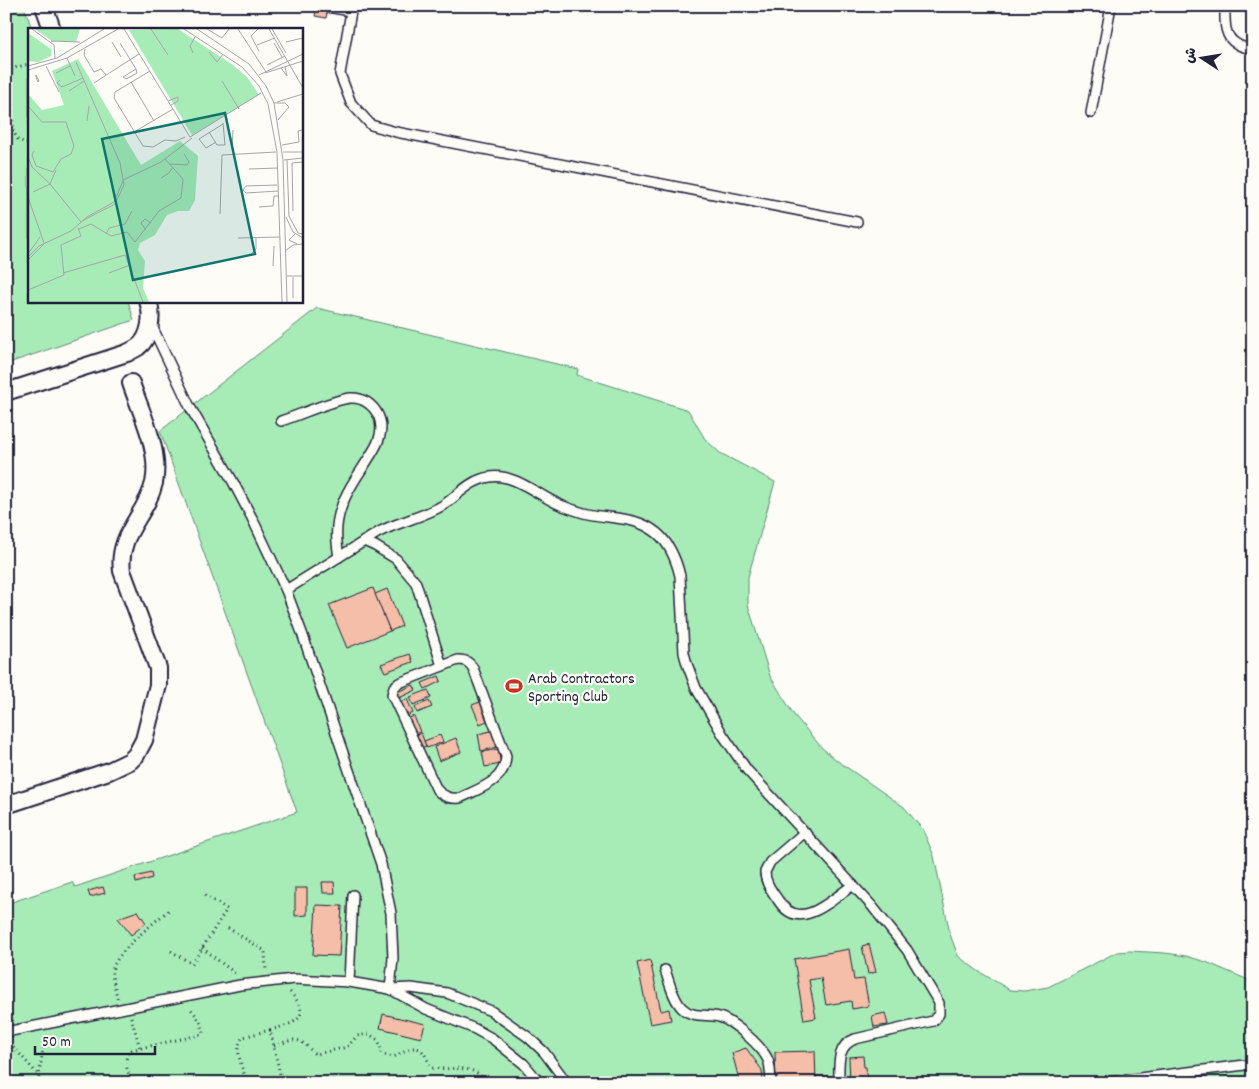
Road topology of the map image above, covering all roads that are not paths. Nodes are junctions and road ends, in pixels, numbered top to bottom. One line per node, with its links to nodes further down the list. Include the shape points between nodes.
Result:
1 (44, 6): 6 (street)
2 (1111, 6): 8 (lane)
3 (1225, 6): 7 (lane, via 1224,21 1230,38)
4 (328, 7): 5 (lane)
5 (352, 9): 9 (lane, via 340,74 351,103 371,125)
6 (52, 28)
7 (1253, 49)
8 (1091, 113)
9 (857, 222)
10 (148, 302): 11 (street)
11 (150, 323): 13 (street, via 146,338 139,347 127,353); 17 (lane)
12 (132, 383): 19 (street, via 155,460 152,491 121,552 122,571 158,668 158,685 144,740 130,761 109,771)
13 (6, 392)
14 (281, 421): 16 (lane, via 352,398 364,400 374,408 380,420 377,444 341,506 337,522)
15 (364, 541): 16 (lane); 18 (lane, via 396,559 416,583); 20 (lane, via 391,526 431,512 481,479 498,476 516,481 574,510 628,519 648,527 665,541 677,563 684,652 696,688 734,754)
16 (338, 557): 17 (lane)
17 (286, 590): 25 (lane, via 381,864 391,913 393,958)
18 (442, 666): 18 (lane, via 399,683 392,695 437,790 454,799 498,778 506,756 470,663 458,660)
19 (6, 805)
20 (805, 832): 21 (lane); 21 (lane, via 770,862 765,872 767,883 785,909 798,915 813,912)
21 (853, 885): 32 (lane, via 906,950 940,1003 940,1009 936,1018 929,1022 846,1043 840,1052)
22 (353, 895): 24 (lane)
23 (665, 970): 31 (lane, via 682,1008 693,1014 728,1021 760,1048 768,1061)
24 (349, 982): 25 (lane); 26 (lane, via 322,979 240,984)
25 (390, 989): 29 (lane, via 493,1039 524,1064); 30 (lane, via 447,992 491,1010 528,1036)
26 (6, 1032)
27 (1253, 1064): 28 (lane)
28 (1124, 1081): 33 (lane)
29 (540, 1083)
30 (567, 1083)
31 (770, 1083)
32 (839, 1083)
33 (1098, 1083)

